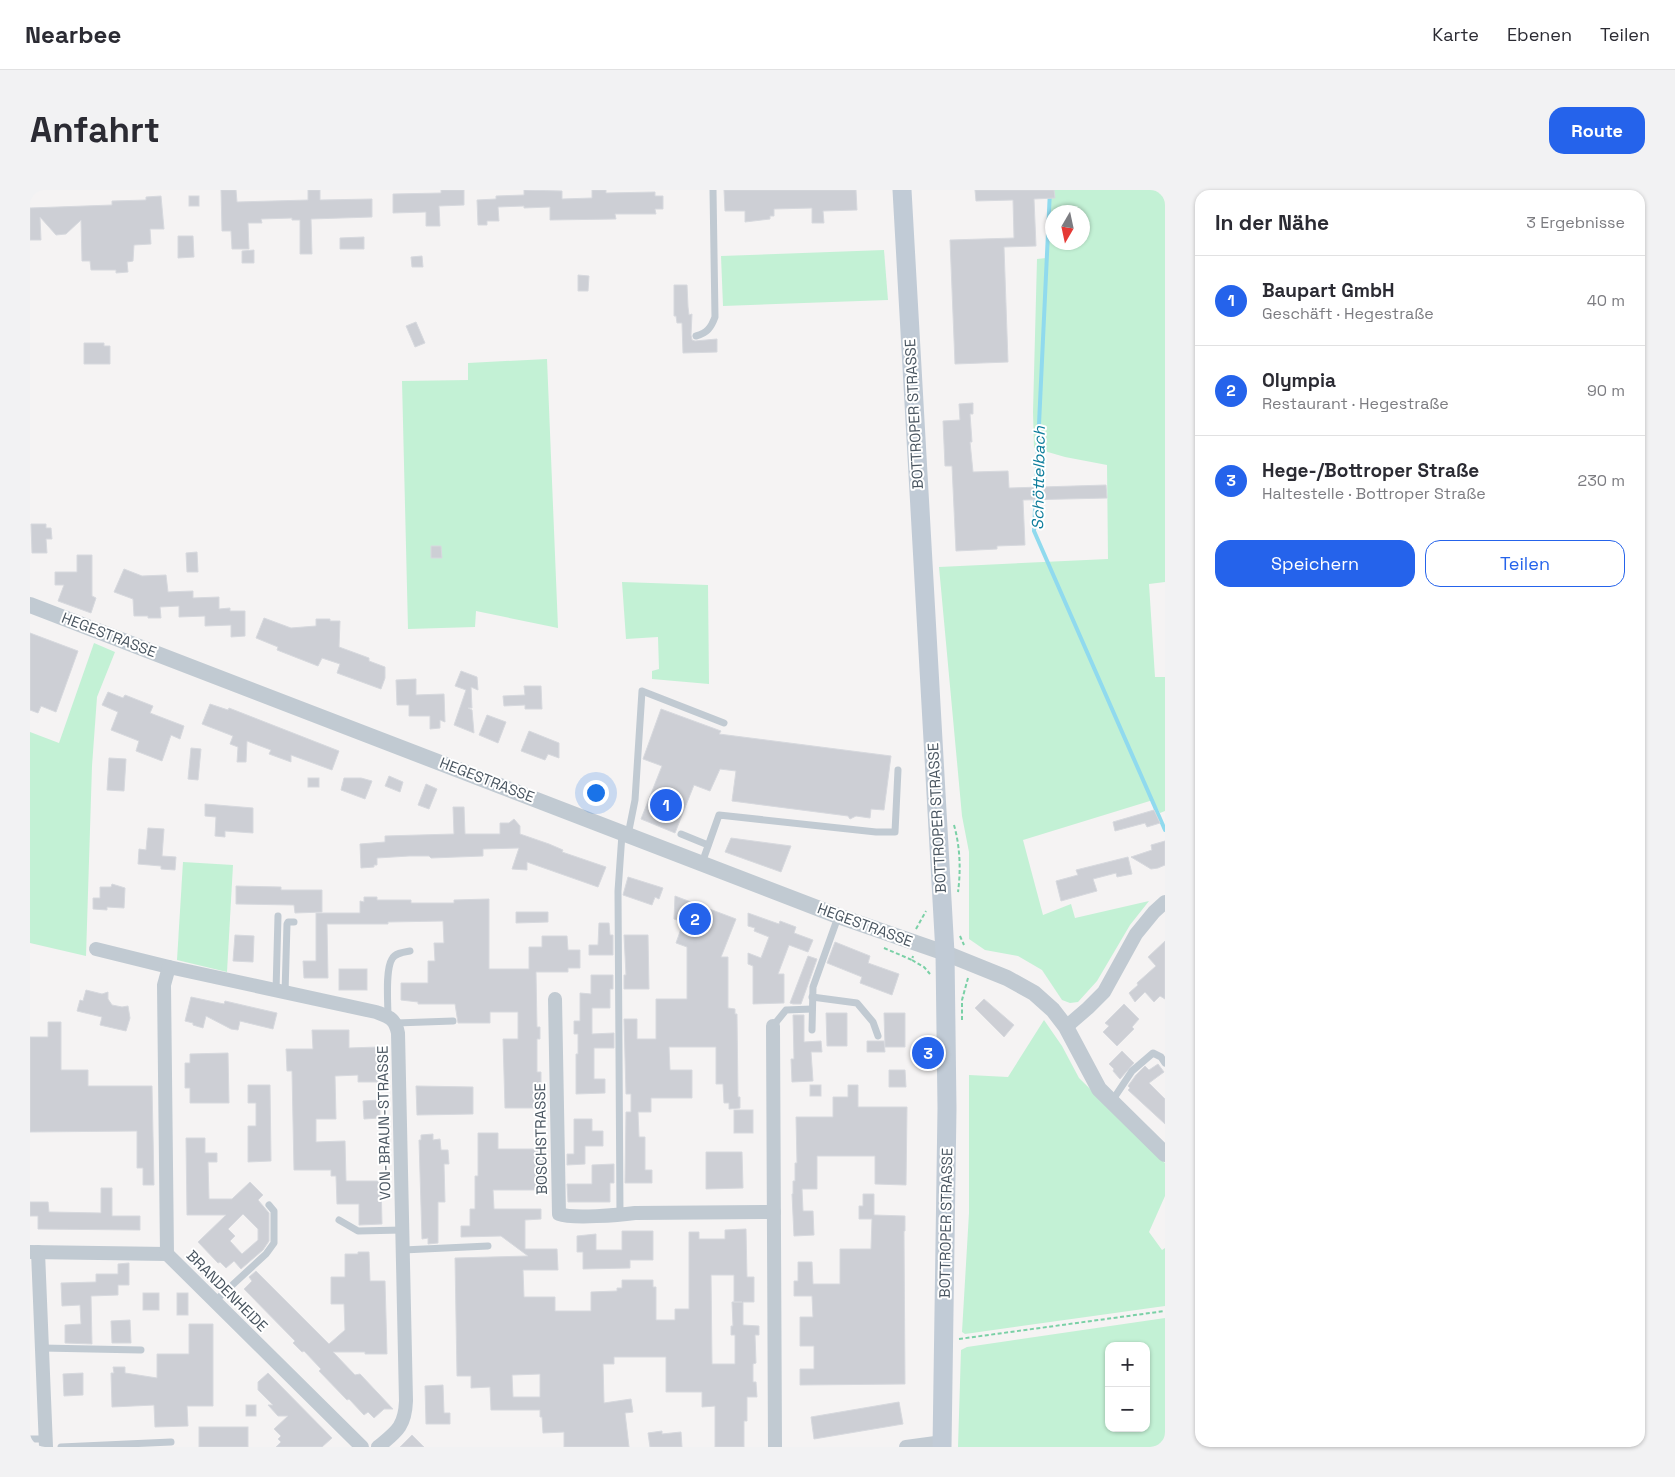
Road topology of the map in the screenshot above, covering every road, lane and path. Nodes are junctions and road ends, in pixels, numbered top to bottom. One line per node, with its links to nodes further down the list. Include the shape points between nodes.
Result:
1 (712, 190): 3 (lane, via 715,317 706,333)
2 (902, 190): 17 (main road, BOTTROPER STRASSE)
3 (696, 336)
4 (30, 604): 7 (street, HEGESTRASSE)
5 (724, 723): 7 (lane, via 642,691 635,800)
6 (898, 770): 9 (lane, via 895,832 719,815)
7 (625, 834): 10 (street, HEGESTRASSE); 34 (lane, via 618,892)
8 (681, 834): 9 (lane)
9 (708, 845): 10 (lane)
10 (702, 864): 13 (street, HEGESTRASSE)
11 (1165, 902): 26 (street, via 1136,934 1104,992)
12 (278, 916): 19 (lane)
13 (838, 916): 17 (street, HEGESTRASSE); 20 (lane)
14 (294, 922): 19 (lane, via 287,924)
15 (96, 949): 18 (street)
16 (410, 951): 23 (lane, via 391,960 387,982)
17 (945, 953): 26 (street, HEGESTRASSE, via 1007,978 1034,993); 43 (main road, BOTTROPER STRASSE)
18 (168, 968): 19 (street); 40 (street, via 164,985)
19 (281, 992): 23 (street, via 376,1012)
20 (812, 997): 22 (lane); 28 (lane, via 857,1003 873,1022)
21 (555, 999): 34 (street, BOSCHSTRASSE, via 559,1214)
22 (812, 1008): 25 (lane, via 786,1010); 27 (lane)
23 (392, 1020): 24 (lane); 36 (street, VON-BRAUN-STRASSE, via 398,1033)
24 (453, 1021)
25 (773, 1026): 33 (street)
26 (1066, 1027): 30 (street, HEGESTRASSE, via 1094,1083)
27 (812, 1030)
28 (878, 1036)
29 (1165, 1063): 30 (lane, via 1153,1053 1132,1071)
30 (1112, 1102): 31 (street, HEGESTRASSE)
31 (1165, 1154)
32 (269, 1204): 41 (lane, via 274,1211 273,1246)
33 (774, 1212): 34 (street, BOSCHSTRASSE); 53 (street)
34 (620, 1215)
35 (339, 1220): 36 (lane, via 358,1231)
36 (402, 1230): 38 (street, VON-BRAUN-STRASSE)
37 (488, 1246): 38 (lane)
38 (403, 1250): 52 (street, VON-BRAUN-STRASSE, via 406,1415 399,1428)
39 (34, 1252): 40 (street, BRANDENHEIDE); 44 (street)
40 (167, 1254): 41 (street, BRANDENHEIDE)
41 (215, 1302): 51 (street, BRANDENHEIDE)
42 (1165, 1311): 43 (path)
43 (945, 1340): 49 (main road, BOTTROPER STRASSE)
44 (42, 1348): 45 (lane); 48 (street)
45 (140, 1350)
46 (30, 1439): 48 (lane)
47 (171, 1442): 50 (lane)
48 (46, 1443)
49 (942, 1444): 54 (street)
50 (61, 1447)
51 (362, 1447)
52 (378, 1447)
53 (775, 1447)
54 (906, 1447)

